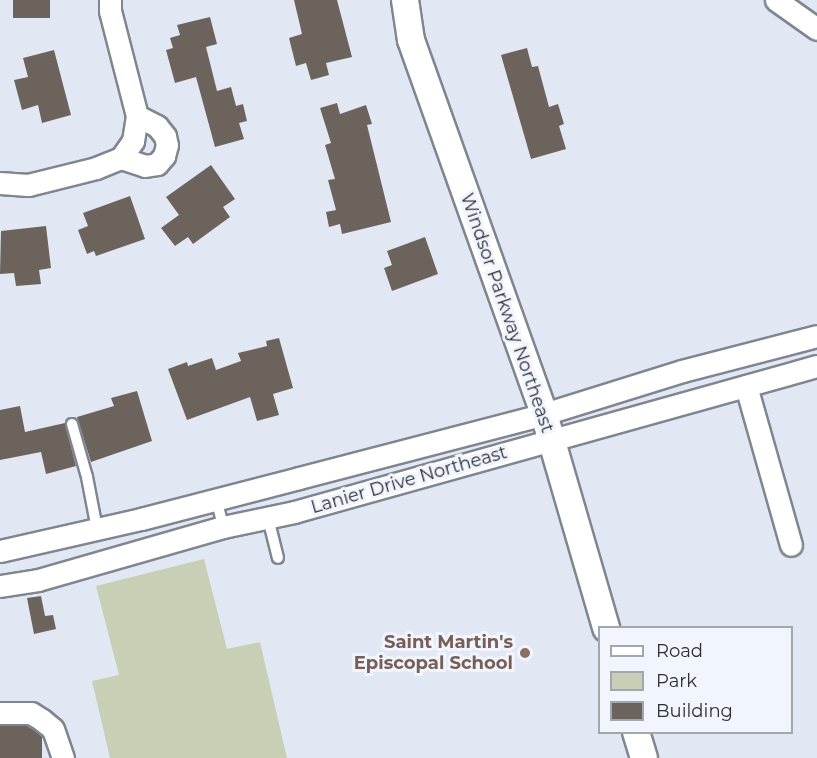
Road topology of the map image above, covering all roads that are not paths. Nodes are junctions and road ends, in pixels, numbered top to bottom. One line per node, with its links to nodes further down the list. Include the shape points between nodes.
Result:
1 (110, 0): 5 (street)
2 (405, 0): 11 (street, Windsor Parkway Northeast, via 415,50)
3 (776, 0): 4 (street)
4 (817, 29)
5 (137, 116): 6 (street, via 133,141); 6 (street, via 157,126 165,136 164,156 157,164 146,166)
6 (121, 158): 7 (street, via 28,184)
7 (0, 183)
8 (817, 336): 11 (street, Lanier Drive Northeast, via 682,371)
9 (817, 366): 10 (street, Lanier Drive Northeast)
10 (746, 386): 13 (street, Lanier Drive Northeast); 18 (street)
11 (544, 414): 13 (street, Windsor Parkway Northeast); 14 (street, Lanier Drive Northeast)
12 (72, 424): 17 (lane)
13 (551, 440): 15 (street, Lanier Drive Northeast); 22 (street, Windsor Parkway Northeast)
14 (216, 498): 16 (lane); 17 (street, Lanier Drive Northeast)
15 (268, 518): 16 (street, Lanier Drive Northeast); 20 (lane)
16 (223, 527): 21 (street, Lanier Drive Northeast, via 38,580)
17 (97, 529): 19 (street, Lanier Drive Northeast)
18 (791, 545)
19 (0, 551)
20 (278, 558)
21 (0, 586)
22 (606, 626)
23 (0, 713): 25 (street, via 31,713 42,720 52,729)
24 (637, 734): 26 (street)
25 (63, 758)
26 (644, 758)

